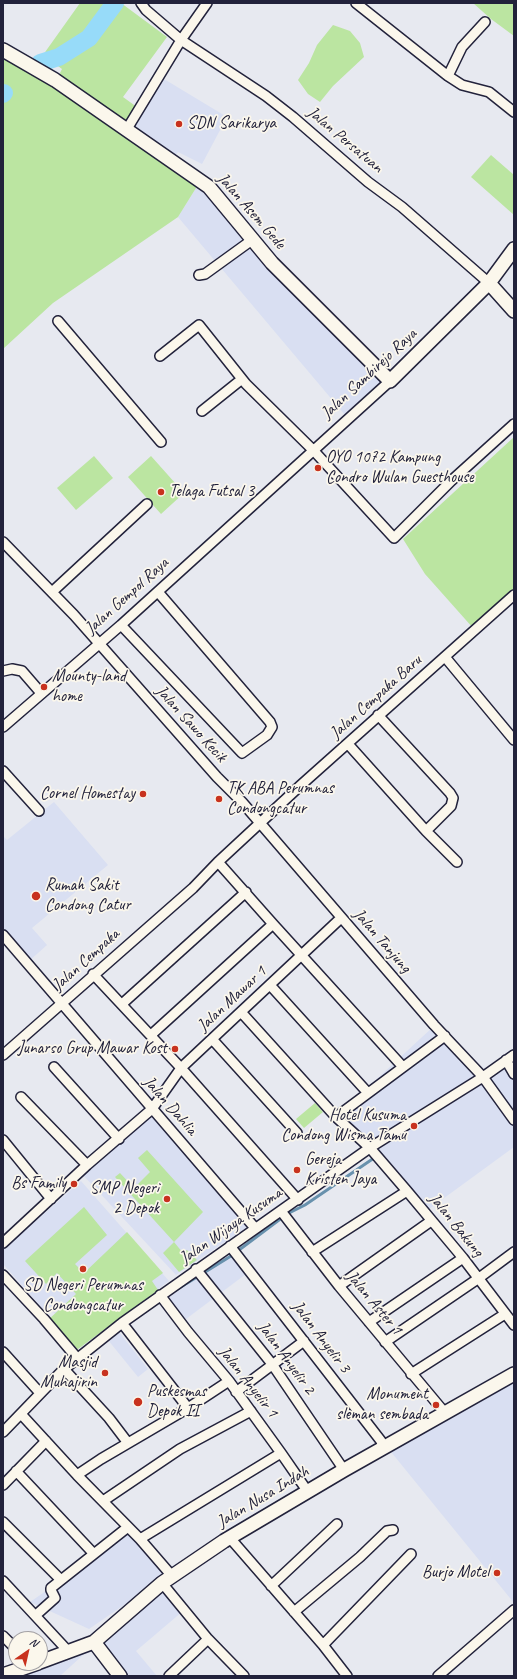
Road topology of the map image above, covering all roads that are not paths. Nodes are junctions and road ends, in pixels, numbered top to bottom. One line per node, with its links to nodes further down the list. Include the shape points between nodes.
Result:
1 (141, 3): 5 (street, Jalan Persatuan)
2 (207, 3): 5 (street)
3 (356, 3): 7 (street)
4 (485, 22): 7 (street, via 462,47)
5 (181, 40): 9 (street); 13 (street, Jalan Persatuan, via 266,96 293,117)
6 (3, 50): 9 (street, Jalan Asem Gede, via 54,80)
7 (448, 76): 8 (street, via 462,85 489,92)
8 (514, 112)
9 (127, 129): 10 (street, Jalan Asem Gede, via 209,187)
10 (252, 240): 12 (street, via 205,274); 18 (street, Jalan Asem Gede)
11 (514, 249): 13 (street, Jalan Sambirejo Raya)
12 (199, 274)
13 (484, 279): 14 (street); 18 (street, Jalan Sambirejo Raya)
14 (514, 311)
15 (58, 321): 21 (street)
16 (160, 356): 17 (street, via 199,325)
17 (242, 379): 19 (street); 22 (street)
18 (390, 381): 22 (street, Jalan Sambirejo Raya)
19 (202, 411)
20 (514, 424): 22 (street, via 451,481 394,538)
21 (161, 442)
22 (314, 450): 23 (street, Jalan Sambirejo Raya)
23 (271, 488): 27 (street, Jalan Gempol Raya)
24 (147, 504): 26 (street)
25 (3, 542): 26 (street, Jalan Sawo Kecik)
26 (52, 592): 30 (street, Jalan Sawo Kecik)
27 (158, 592): 29 (street, Jalan Gempol Raya); 29 (street, via 270,722 272,727 267,735 242,753)
28 (514, 595): 31 (street, Jalan Cempaka Baru)
29 (121, 625): 30 (street, Jalan Gempol Raya)
30 (98, 644): 33 (street, Jalan Gempol Raya); 40 (street, Jalan Sawo Kecik)
31 (445, 657): 34 (street, Jalan Cempaka Baru); 36 (street)
32 (3, 671): 33 (street, via 12,669 22,672)
33 (41, 693): 35 (street, Jalan Gempol Raya)
34 (378, 715): 37 (street, Jalan Cempaka Baru); 41 (street, via 453,798 451,806)
35 (3, 727)
36 (514, 740)
37 (348, 744): 40 (street, Jalan Cempaka Baru); 41 (street)
38 (3, 770): 39 (street)
39 (38, 811)
40 (261, 823): 42 (street, Jalan Cempaka); 45 (street, Jalan Tanjung)
41 (426, 832): 43 (street)
42 (218, 862): 44 (street); 49 (street, Jalan Cempaka, via 193,888)
43 (458, 862)
44 (246, 892): 46 (street); 52 (street)
45 (341, 918): 48 (street, Jalan Mawar 1); 55 (street, Jalan Tanjung)
46 (273, 924): 48 (street); 54 (street)
47 (3, 935): 51 (street, Jalan Dahlia)
48 (302, 956): 50 (street, Jalan Mawar 1); 60 (street)
49 (94, 974): 51 (street, Jalan Cempaka); 52 (street)
50 (270, 985): 53 (street, Jalan Mawar 1); 64 (street)
51 (62, 1003): 57 (street, Jalan Cempaka); 66 (street, Jalan Dahlia)
52 (122, 1004): 54 (street)
53 (241, 1012): 56 (street, Jalan Mawar 1); 67 (street, Jalan Bakung)
54 (151, 1035): 61 (street)
55 (445, 1036): 60 (street); 63 (street, Jalan Tanjung)
56 (212, 1039): 61 (street, Jalan Mawar 1); 69 (street)
57 (3, 1055)
58 (510, 1058): 62 (street); 63 (street, Jalan Wijaya Kusuma)
59 (54, 1067): 70 (street)
60 (403, 1067): 64 (street)
61 (181, 1068): 66 (street, Jalan Mawar 1); 76 (street)
62 (514, 1074)
63 (483, 1077): 68 (street, Jalan Tanjung); 72 (street, Jalan Wijaya Kusuma)
64 (368, 1093): 67 (street)
65 (21, 1097): 73 (street)
66 (152, 1109): 70 (street, Jalan Mawar 1); 79 (street, Jalan Dahlia)
67 (336, 1117): 72 (street, Jalan Bakung)
68 (514, 1120)
69 (297, 1133)
70 (119, 1139): 73 (street, Jalan Mawar 1)
71 (3, 1140): 75 (street)
72 (370, 1148): 74 (street, Jalan Bakung); 76 (street, Jalan Wijaya Kusuma)
73 (87, 1165): 75 (street, Jalan Mawar 1)
74 (407, 1191): 78 (street, Jalan Bakung); 82 (street)
75 (51, 1199): 80 (street, Jalan Mawar 1)
76 (298, 1200): 77 (street, Jalan Wijaya Kusuma)
77 (283, 1214): 79 (street, Jalan Wijaya Kusuma); 82 (street, Jalan Aster 1)
78 (431, 1220): 84 (street, Jalan Bakung); 88 (street)
79 (255, 1228): 81 (street, Jalan Wijaya Kusuma)
80 (3, 1243)
81 (233, 1249): 85 (street, Jalan Wijaya Kusuma); 94 (street, Jalan Anyelir 3)
82 (312, 1252): 88 (street, Jalan Aster 1)
83 (514, 1252): 87 (street)
84 (463, 1258): 87 (street, Jalan Bakung); 91 (street)
85 (199, 1272): 89 (street, Jalan Wijaya Kusuma); 98 (street, Jalan Anyelir 2)
86 (3, 1275): 97 (street)
87 (479, 1278): 90 (street, Jalan Bakung); 95 (street)
88 (339, 1286): 91 (street, Jalan Aster 1)
89 (160, 1295): 92 (street, Jalan Wijaya Kusuma); 102 (street, Jalan Anyelir 1)
90 (505, 1314): 93 (street, Jalan Bakung); 100 (street)
91 (369, 1322): 95 (street, Jalan Aster 1)
92 (122, 1323): 97 (street, Jalan Wijaya Kusuma); 105 (street)
93 (514, 1325)
94 (304, 1341): 98 (street); 112 (street, Jalan Anyelir 3, via 381,1441)
95 (385, 1342): 100 (street, Jalan Aster 1)
96 (3, 1352): 104 (street)
97 (76, 1358): 99 (street, Jalan Wijaya Kusuma)
98 (272, 1364): 103 (street); 114 (street, Jalan Anyelir 2)
99 (64, 1369): 104 (street, Jalan Wijaya Kusuma); 111 (street)
100 (411, 1374): 107 (street, Jalan Aster 1)
101 (514, 1374): 107 (street, Jalan Nusa Indah)
102 (229, 1381): 103 (street, Jalan Anyelir 1); 105 (street)
103 (236, 1392): 106 (street, Jalan Anyelir 1)
104 (40, 1393): 108 (street, Jalan Wijaya Kusuma)
105 (188, 1408): 111 (street)
106 (251, 1411): 113 (street, Jalan Anyelir 1); 119 (street, via 180,1449)
107 (445, 1413): 112 (street, Jalan Nusa Indah)
108 (21, 1414): 109 (street, Jalan Wijaya Kusuma); 110 (street)
109 (3, 1432)
110 (46, 1441): 115 (street); 116 (street)
111 (128, 1443): 116 (street)
112 (383, 1448): 114 (street, Jalan Nusa Indah)
113 (281, 1453): 118 (street, Jalan Anyelir 1); 125 (street)
114 (344, 1470): 118 (street, Jalan Nusa Indah)
115 (16, 1471): 117 (street); 126 (street)
116 (77, 1475): 119 (street)
117 (3, 1485)
118 (308, 1492): 124 (street, Jalan Nusa Indah)
119 (103, 1501): 122 (street)
120 (3, 1522): 128 (street)
121 (337, 1524): 131 (street)
122 (128, 1527): 125 (street); 126 (street)
123 (393, 1530): 133 (street, via 387,1531)
124 (230, 1538): 129 (street, Jalan Nusa Indah); 131 (street)
125 (140, 1539): 129 (street)
126 (94, 1554): 128 (street)
127 (411, 1554): 137 (street)
128 (61, 1580): 134 (street, via 51,1589 55,1598)
129 (167, 1580): 135 (street); 136 (street, Jalan Nusa Indah)
130 (3, 1581): 134 (street)
131 (271, 1586): 133 (street)
132 (514, 1610): 141 (street)
133 (294, 1612): 137 (street)
134 (36, 1615): 138 (street)
135 (208, 1639): 144 (street); 145 (street)
136 (94, 1642): 138 (street, Jalan Nusa Indah); 143 (street)
137 (323, 1645): 146 (street)
138 (68, 1651): 139 (street, Jalan Nusa Indah)
139 (48, 1658)
140 (14, 1671): 142 (street, Jalan Nusa Indah)
141 (450, 1672): 147 (street)
142 (3, 1675)
143 (120, 1676)
144 (169, 1676)
145 (244, 1676)
146 (348, 1676)
147 (438, 1676)

